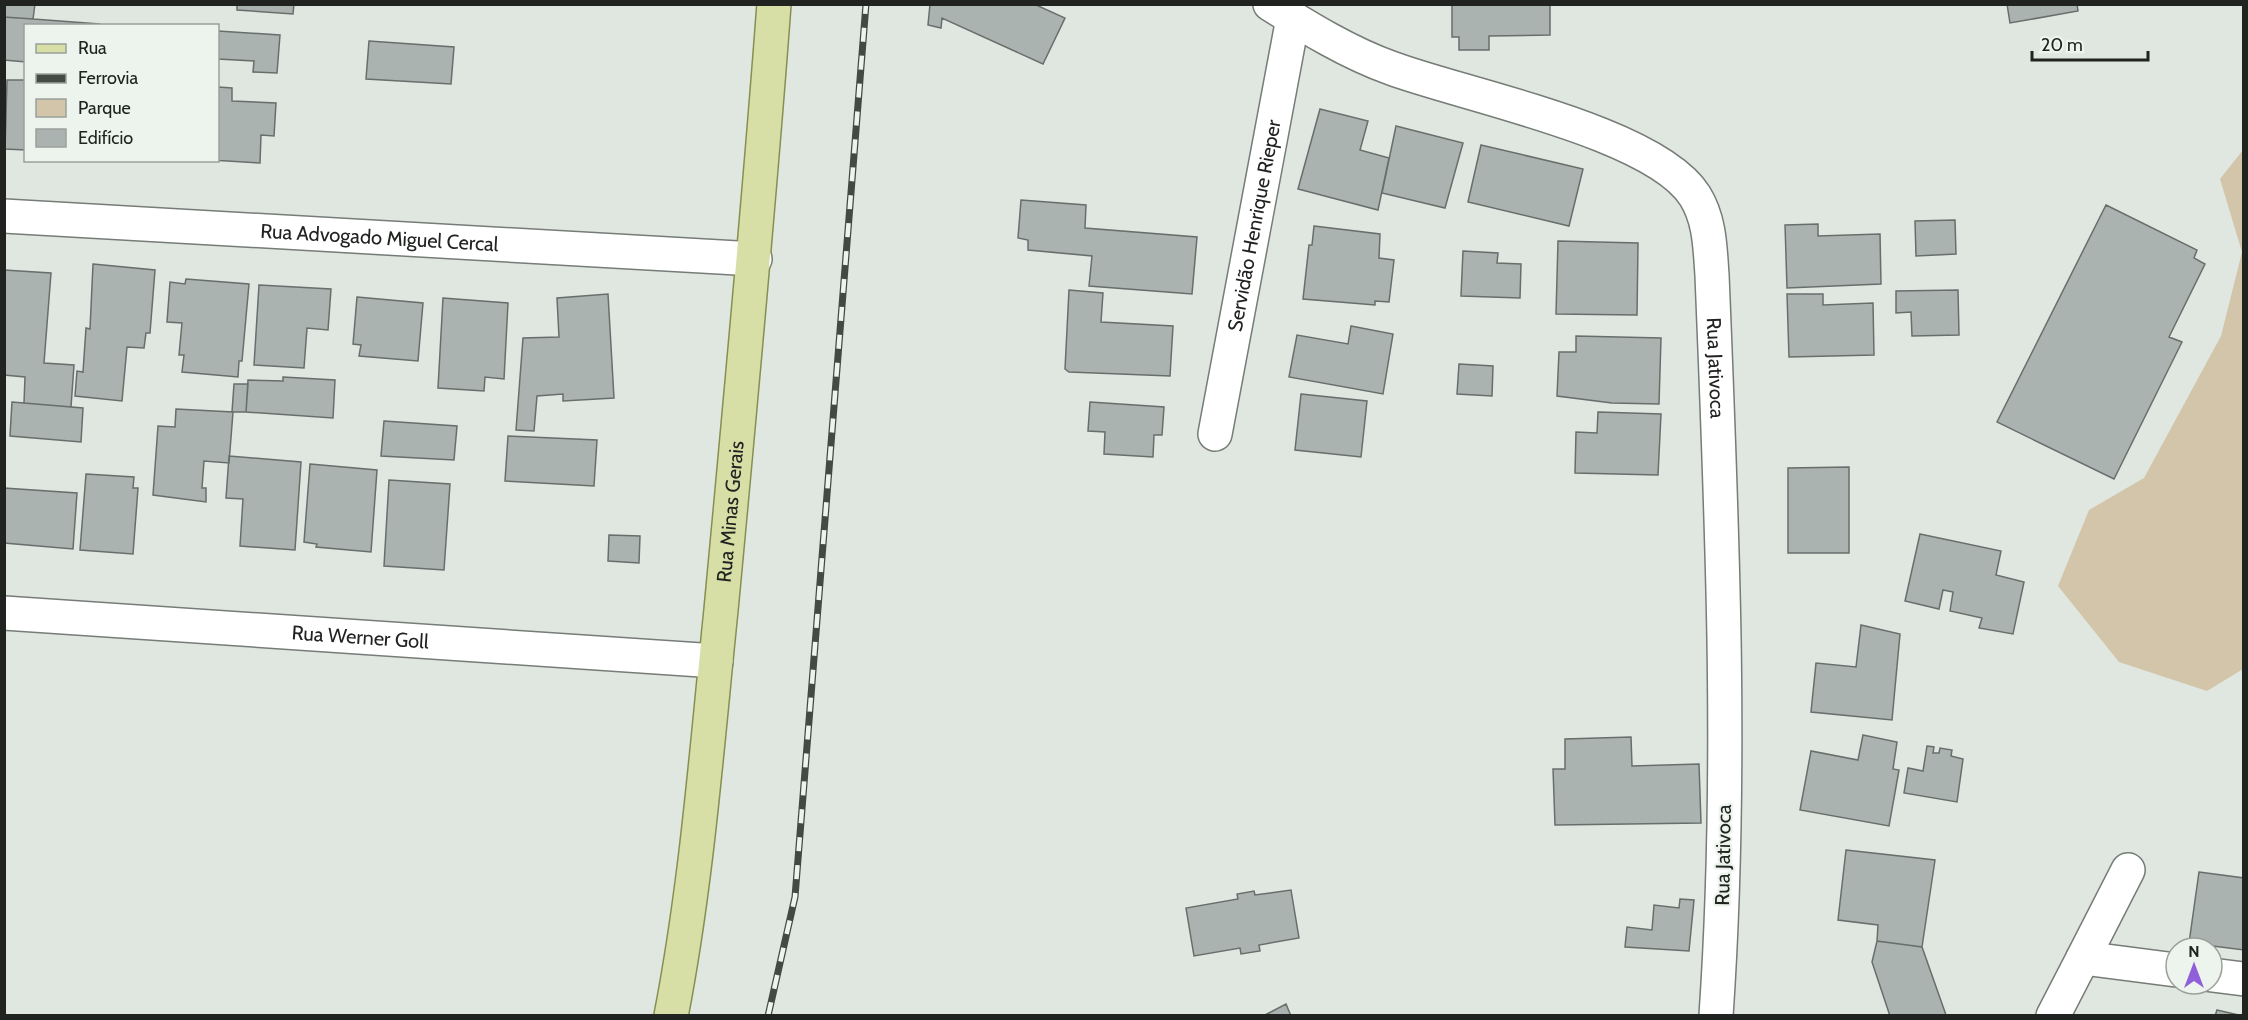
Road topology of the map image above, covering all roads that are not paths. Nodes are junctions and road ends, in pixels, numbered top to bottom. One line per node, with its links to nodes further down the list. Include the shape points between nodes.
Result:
1 (774, 4): 4 (main road, Rua Minas Gerais)
2 (1281, 11): 5 (street, Servidão Henrique Rieper); 14 (street, Rua Jativoca, via 1391,68 1562,120 1637,150 1668,170 1694,194 1707,221 1725,640 1725,818)
3 (4, 216): 4 (street, Rua Advogado Miguel Cercal)
4 (755, 259): 7 (main road, Rua Minas Gerais)
5 (1215, 434)
6 (4, 613): 7 (street, Rua Werner Goll)
7 (716, 661): 13 (main road, Rua Minas Gerais, via 689,915)
8 (2128, 870): 9 (street)
9 (2083, 958): 10 (street); 15 (street)
10 (2164, 968)
11 (2224, 976): 12 (street)
12 (2244, 979)
13 (671, 1016)
14 (1716, 1016)
15 (2054, 1016)

